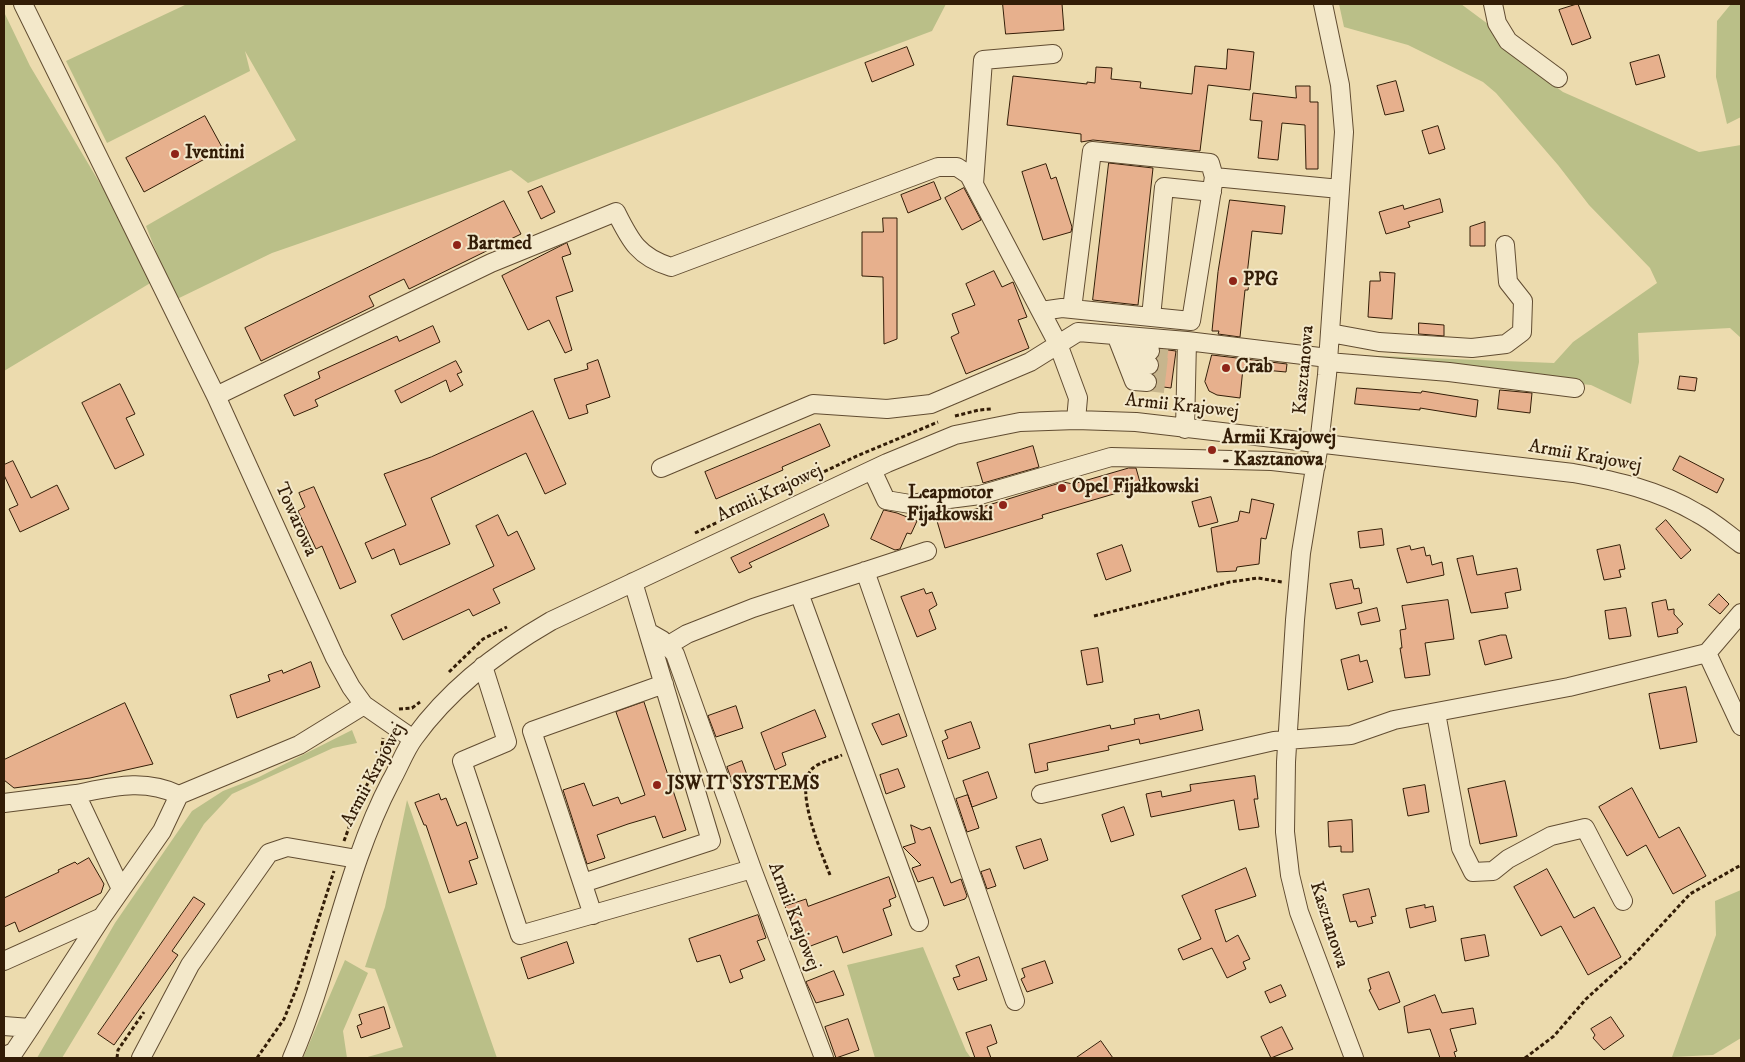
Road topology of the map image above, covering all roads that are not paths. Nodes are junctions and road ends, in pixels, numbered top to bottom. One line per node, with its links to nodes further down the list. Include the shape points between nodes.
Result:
1 (22, 4): 19 (street, Towarowa)
2 (1323, 4): 8 (street, Kasztanowa, via 1343,110)
3 (1493, 4): 5 (street, via 1496,23 1508,41)
4 (1053, 54): 6 (street, via 983,60)
5 (1558, 78)
6 (974, 184): 11 (street); 19 (street, via 970,175 957,167 938,167 671,267 638,251 616,212 491,263)
7 (1213, 185): 8 (street); 10 (street, via 1210,163 1092,151); 12 (street, via 1191,322); 12 (street, via 1164,187)
8 (1340, 189): 13 (street, Kasztanowa)
9 (1505, 245): 13 (street, via 1508,282 1523,301 1522,332 1506,344 1472,348 1378,342)
10 (1072, 309): 11 (street); 12 (street)
11 (1041, 311): 14 (street)
12 (1151, 317)
13 (1330, 333): 16 (street, Kasztanowa)
14 (1058, 344): 15 (street, via 1078,332); 20 (street, via 1078,398); 24 (street, via 1030,362 931,404 887,409 813,404)
15 (1121, 348): 15 (street, via 1134,380 1149,366); 17 (street)
16 (1328, 360): 17 (street); 18 (street); 22 (street, Kasztanowa)
17 (1182, 366): 21 (street)
18 (1575, 388)
19 (216, 396): 37 (street, Towarowa, via 335,658)
20 (1076, 420): 21 (street, Armii Krajowej, via 1136,422); 25 (street, Armii Krajowej, via 1020,422 956,435)
21 (1185, 429): 22 (street, Armii Krajowej)
22 (1319, 444): 23 (street, Kasztanowa); 26 (street, Armii Krajowej, via 1623,482 1663,495 1699,513)
23 (1316, 466): 25 (street, via 1272,461 1111,457 980,495 910,504 886,500); 41 (street, Kasztanowa, via 1301,553)
24 (661, 468)
25 (872, 470): 29 (street, Armii Krajowej)
26 (1741, 544)
27 (927, 551): 28 (street)
28 (865, 572): 30 (street); 55 (street)
29 (632, 582): 32 (street); 35 (street, Armii Krajowej, via 551,621 508,646)
30 (799, 593): 33 (street, via 687,634); 53 (street)
31 (1741, 613): 34 (street)
32 (648, 632): 33 (street, Armii Krajowej); 36 (street)
33 (667, 646): 47 (street, Armii Krajowej, via 675,654)
34 (1707, 653): 38 (street, via 1569,687); 39 (street)
35 (483, 666): 40 (street, Armii Krajowej); 51 (street, via 507,742 462,761 520,935)
36 (664, 684): 48 (street, via 711,841); 48 (street, via 532,731)
37 (364, 705): 40 (street, Towarowa); 44 (street, via 299,745)
38 (1436, 713): 41 (street, via 1394,720 1351,735); 50 (street, via 1461,848 1473,872 1493,871 1508,859 1551,836 1585,828)
39 (1741, 726)
40 (413, 739): 46 (street, Armii Krajowej, via 368,828)
41 (1288, 740): 43 (street); 62 (street, Kasztanowa, via 1285,832 1290,875 1298,912)
42 (76, 794): 44 (street, via 136,784 166,788); 45 (street); 49 (street)
43 (1041, 794)
44 (179, 795): 49 (street, via 162,832)
45 (4, 803)
46 (357, 859): 59 (street, via 287,847 269,852 190,965); 60 (street, Armii Krajowej)
47 (752, 869): 51 (street); 61 (street, Armii Krajowej)
48 (583, 883): 51 (street)
49 (121, 889): 52 (street)
50 (1623, 901)
51 (592, 915)
52 (102, 916): 54 (street); 57 (street)
53 (920, 922)
54 (4, 961)
55 (1015, 1001)
56 (4, 1026): 57 (street)
57 (30, 1028): 58 (street, via 14,1052)
58 (4, 1056)
59 (141, 1058)
60 (292, 1058)
61 (824, 1058)
62 (1354, 1058)

